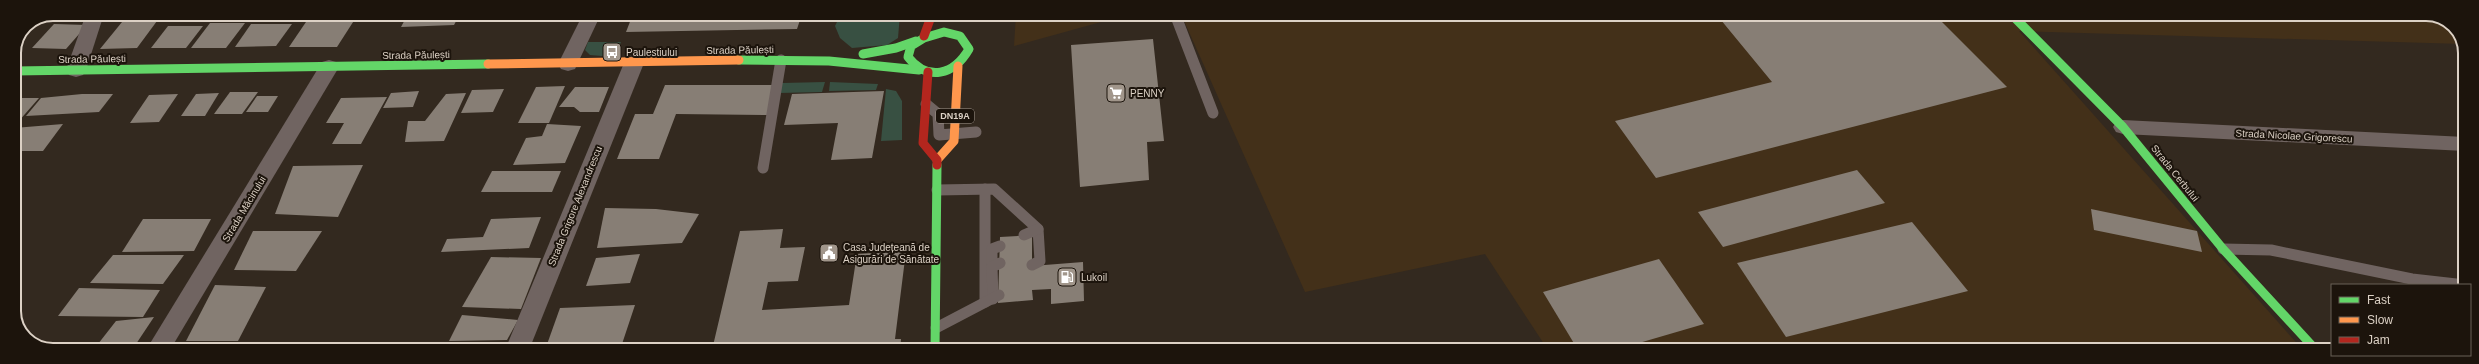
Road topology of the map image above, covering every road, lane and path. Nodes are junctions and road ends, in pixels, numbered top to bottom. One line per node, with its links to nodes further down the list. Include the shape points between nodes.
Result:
1 (93, 21): 13 (street)
2 (589, 21): 10 (street)
3 (928, 21): 6 (main road)
4 (1178, 21): 17 (lane)
5 (2018, 21): 18 (main road, Strada Cerbului)
6 (920, 38): 7 (main road, Strada Păulești, via 868,54); 11 (main road, via 958,31 970,49 968,56); 15 (main road, via 910,48 909,56 911,64)
7 (818, 59): 8 (main road, Strada Păulești); 15 (main road, Strada Păulești, via 872,62)
8 (781, 60): 9 (main road, Strada Păulești); 23 (lane)
9 (634, 63): 10 (main road, Strada Păulești); 35 (street, Strada Grigore Alexandrescu)
10 (568, 64): 12 (main road, Strada Păulești)
11 (958, 66): 15 (main road, via 948,71); 20 (main road, DN19A)
12 (329, 68): 13 (main road, Strada Păulești); 34 (street, Strada Măcinului)
13 (76, 70): 14 (main road, Strada Păulești)
14 (21, 71)
15 (923, 71): 16 (main road, DN19A)
16 (925, 103): 20 (lane, via 938,114 939,134); 22 (main road, DN19A, via 923,143)
17 (1213, 114)
18 (2123, 127): 21 (street, Strada Nicolae Grigorescu); 29 (main road, Strada Cerbului)
19 (976, 132): 20 (lane)
20 (954, 134): 22 (main road, DN19A, via 954,141)
21 (2458, 144)
22 (937, 160): 25 (main road)
23 (763, 168)
24 (985, 189): 25 (lane); 26 (lane, via 994,190); 32 (lane)
25 (937, 190): 33 (main road)
26 (1038, 229): 27 (lane); 30 (lane, via 1035,246)
27 (1024, 235)
28 (1000, 246): 32 (lane, via 992,249 996,265)
29 (2223, 249): 31 (lane, via 2271,250 2412,279); 37 (main road, Strada Cerbului)
30 (1037, 264)
31 (2456, 284)
32 (994, 293): 33 (lane)
33 (936, 328): 36 (main road)
34 (162, 343)
35 (520, 343)
36 (935, 343)
37 (2310, 343)

